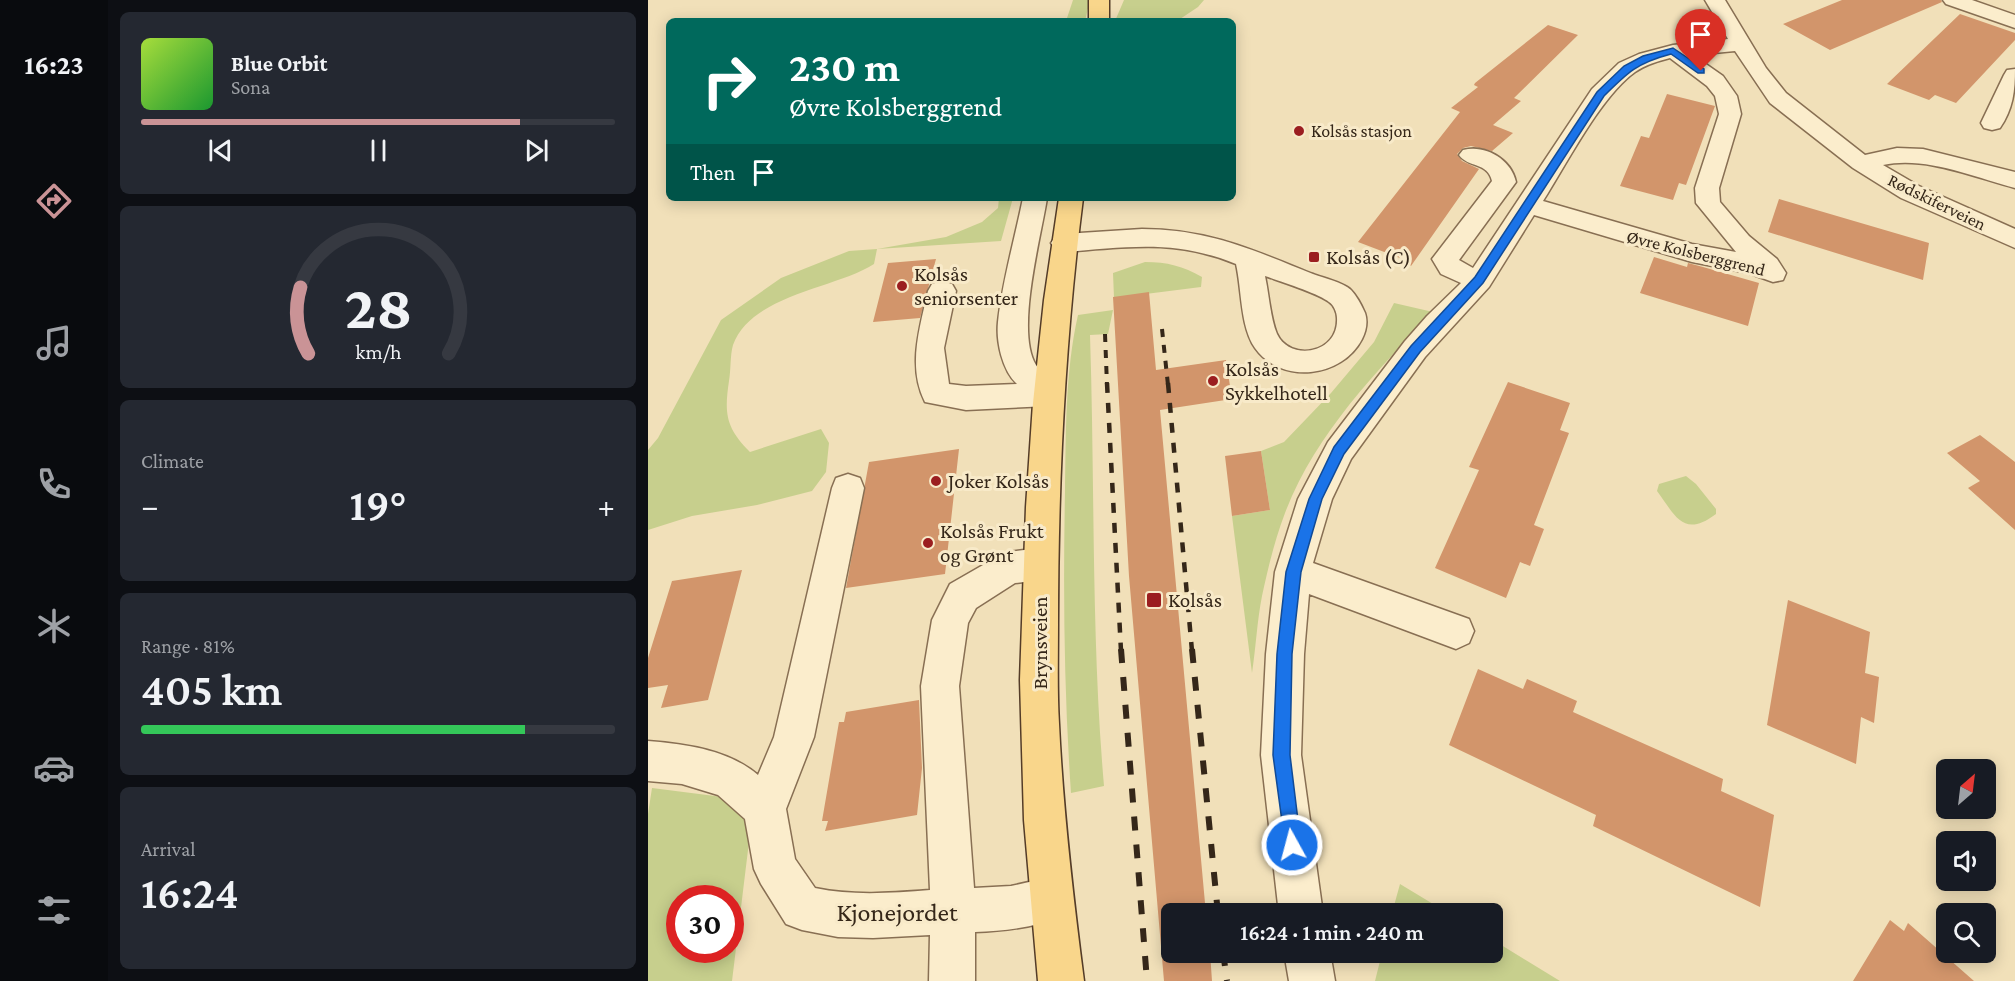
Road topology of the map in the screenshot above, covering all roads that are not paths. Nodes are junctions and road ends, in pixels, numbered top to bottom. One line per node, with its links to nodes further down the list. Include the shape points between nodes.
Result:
1 (1715, 0): 4 (street, Rødskiferveien)
2 (1953, 0): 3 (street)
3 (2015, 22)
4 (1741, 44): 5 (street); 9 (street, Rødskiferveien, via 1778,98)
5 (1673, 51): 13 (street, via 1627,68 1600,94); 13 (street, Øvre Kolsberggrend, via 1715,81 1726,96 1730,114 1707,188 1708,203 1740,242 1773,273 1638,239)
6 (2015, 75): 7 (street)
7 (1992, 123)
8 (1471, 155): 17 (street, via 1497,165 1504,182 1445,259)
9 (1861, 163): 10 (street, Rødskiferveien, via 1897,155 1923,156); 14 (street, Rødskiferveien, via 1910,192)
10 (2015, 180)
11 (1034, 201): 19 (street, via 1012,323 1012,345 1024,373)
12 (1071, 201): 15 (main road, Brynsveien)
13 (1527, 205): 17 (street)
14 (2015, 238)
15 (1064, 243): 16 (street, via 1151,238 1204,242); 19 (main road, Brynsveien)
16 (1249, 261)
17 (1471, 289): 22 (street, via 1437,323 1339,451 1316,499)
18 (942, 291): 19 (street, via 929,348 936,394 966,398)
19 (1049, 394): 21 (main road, Brynsveien)
20 (848, 488): 25 (street, via 794,737)
21 (1040, 564): 26 (main road, Brynsveien, via 1039,720); 28 (street, via 1009,568 963,596 950,620 940,686)
22 (1293, 572): 23 (street); 27 (street, via 1281,755)
23 (1456, 631)
24 (648, 761): 25 (street, via 682,764 730,778)
25 (765, 809): 28 (street, Kjonejordet, via 776,869 802,908 838,915)
26 (1051, 899): 28 (street, Kjonejordet, via 1011,908); 31 (main road, Brynsveien)
27 (1300, 903)
28 (953, 913): 30 (street)
29 (1309, 963): 32 (street)
30 (952, 981)
31 (1061, 981)
32 (1312, 981)

